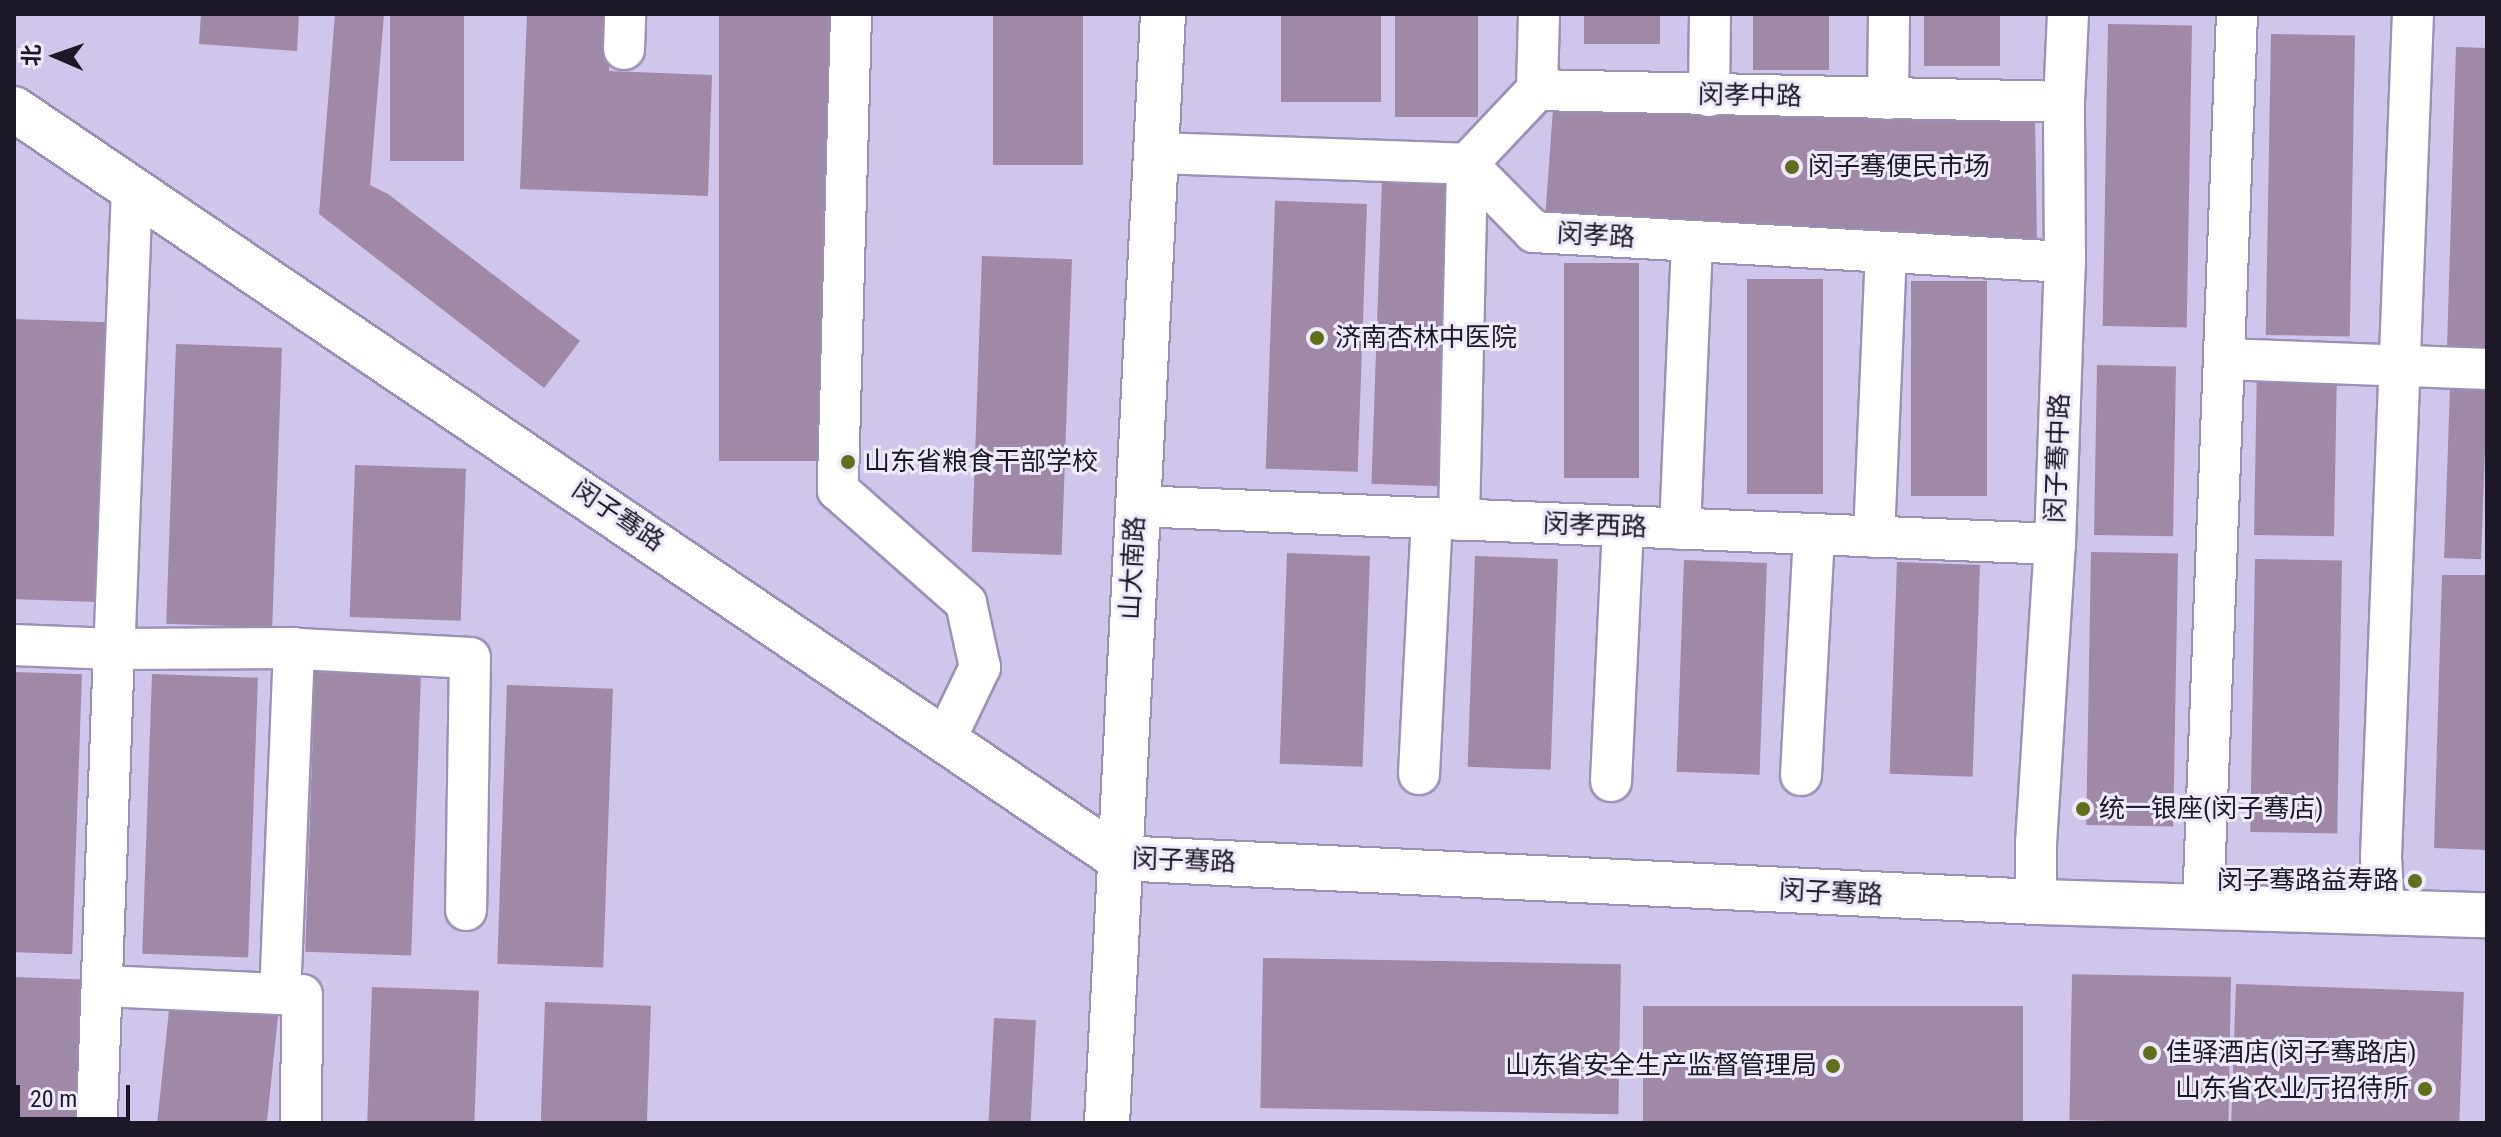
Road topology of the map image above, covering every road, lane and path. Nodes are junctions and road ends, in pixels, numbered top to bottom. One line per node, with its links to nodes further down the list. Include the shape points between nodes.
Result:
1 (851, 14): 33 (street, via 838,490 966,603 980,667)
2 (1163, 14): 14 (street, 山大南路)
3 (1539, 14): 9 (street)
4 (1710, 14): 10 (street)
5 (1889, 14): 11 (street)
6 (2068, 14): 12 (street, 闵子骞中路)
7 (2237, 14): 20 (street)
8 (2413, 14): 21 (street)
9 (1537, 90): 10 (street, 闵孝中路); 15 (street)
10 (1709, 96): 11 (street, 闵孝中路)
11 (1888, 99): 12 (street, 闵孝中路)
12 (2064, 102): 19 (street, 闵子骞中路)
13 (14, 109): 16 (street, 闵子骞路)
14 (1156, 153): 15 (street); 23 (street, 山大南路)
15 (1467, 164): 17 (street, 闵孝路, via 1534,232); 24 (street)
16 (132, 188): 32 (street); 33 (street, 闵子骞路)
17 (1692, 241): 18 (street, 闵孝路); 26 (street)
18 (1886, 253): 19 (street, 闵孝路); 28 (street)
19 (2065, 262): 29 (street, 闵子骞中路)
20 (2225, 359): 21 (street); 39 (street)
21 (2400, 363): 22 (street); 41 (street, via 2381,857)
22 (2487, 369)
23 (1136, 506): 24 (street, 闵孝西路); 37 (street, 山大南路)
24 (1446, 520): 25 (street, 闵孝西路); 34 (street)
25 (1623, 527): 26 (street, 闵孝西路); 36 (street)
26 (1680, 529): 27 (street, 闵孝西路)
27 (1814, 535): 28 (street, 闵孝西路); 35 (street)
28 (1874, 537): 29 (street, 闵孝西路)
29 (2055, 544): 38 (street, 闵子骞中路)
30 (14, 645): 32 (street)
31 (281, 648): 32 (street); 40 (street, via 470,658); 44 (street, via 294,648)
32 (114, 649): 43 (street)
33 (946, 738): 37 (street, 闵子骞路)
34 (1419, 774)
35 (1801, 775)
36 (1611, 781)
37 (1118, 858): 38 (street, 闵子骞路); 47 (street, 山大南路)
38 (2036, 902): 39 (street, 闵子骞路)
39 (2203, 907): 41 (street, 闵子骞路)
40 (466, 910)
41 (2384, 911): 42 (street, 闵子骞路)
42 (2487, 915)
43 (102, 986): 44 (street); 45 (street)
44 (280, 994): 46 (street, via 302,995)
45 (97, 1123)
46 (301, 1123)
47 (1107, 1123)

